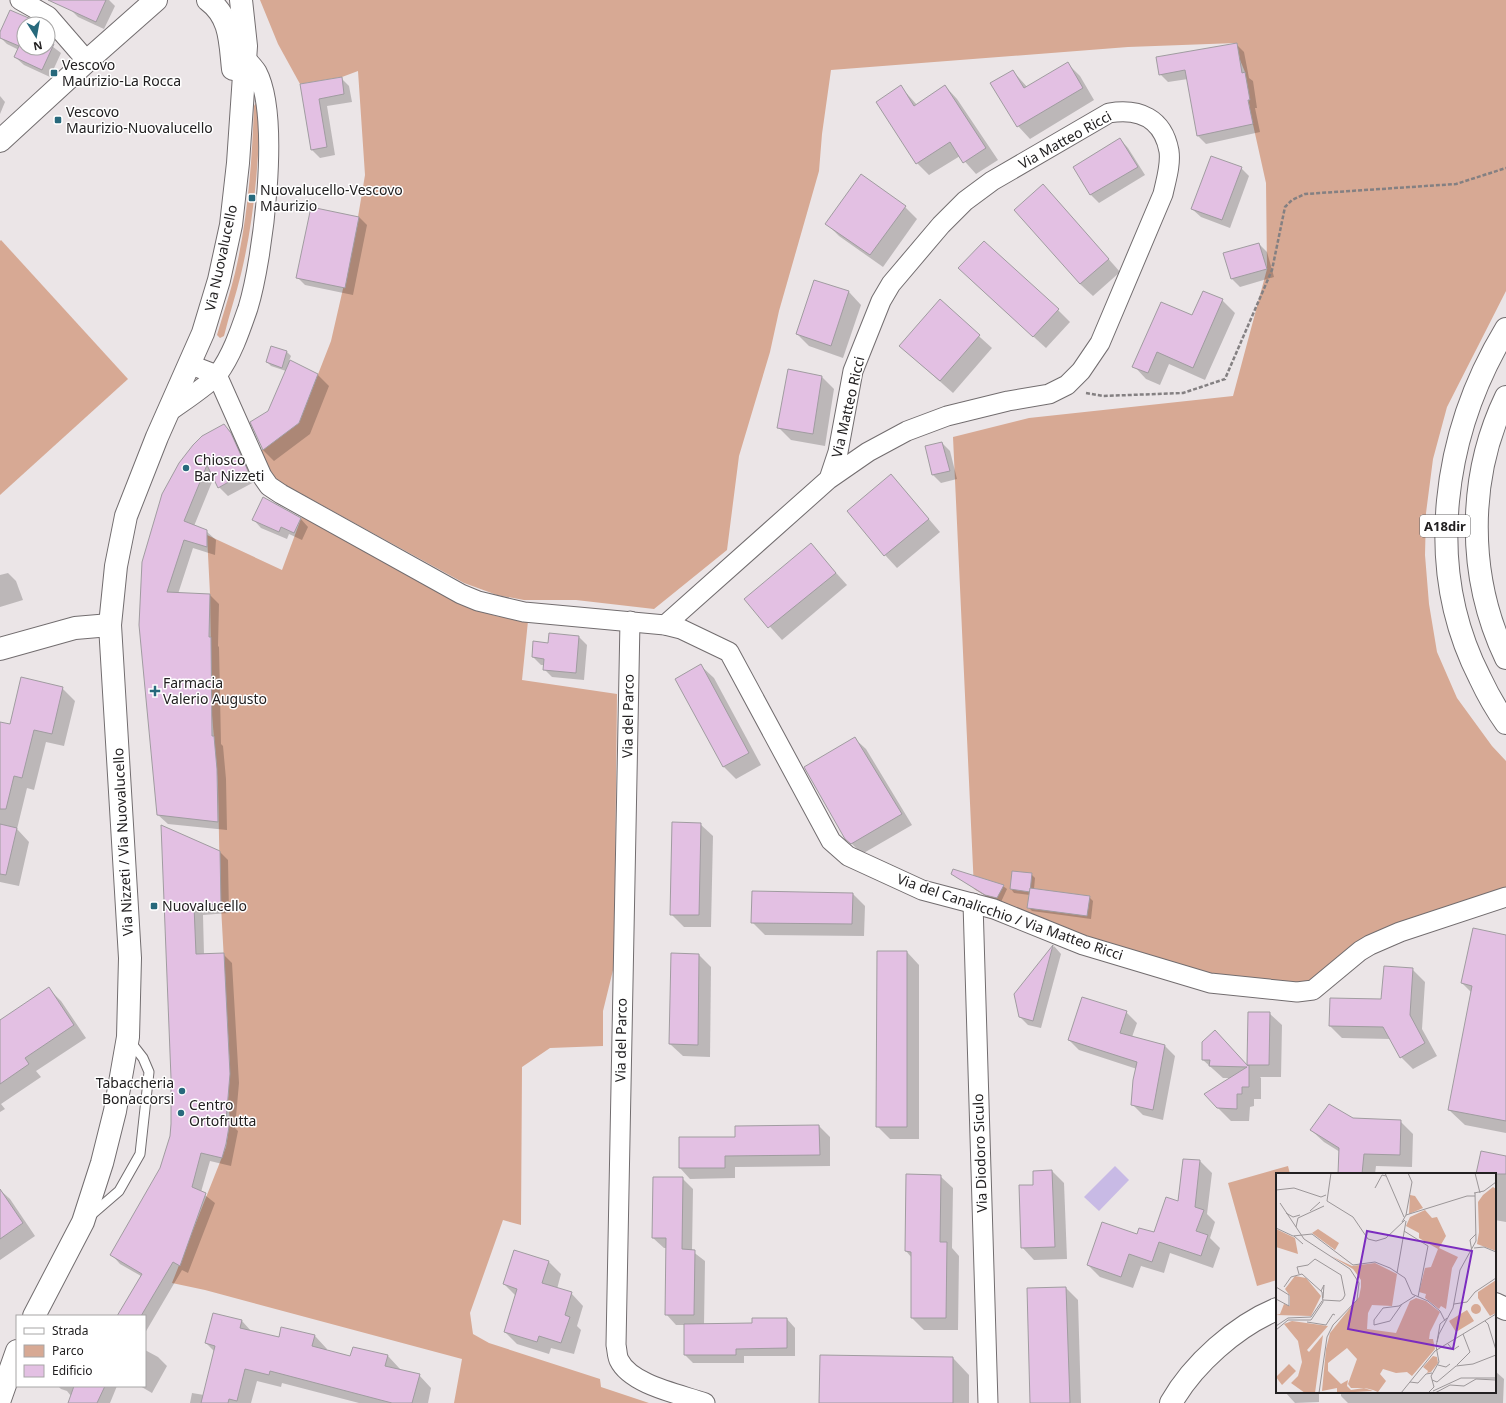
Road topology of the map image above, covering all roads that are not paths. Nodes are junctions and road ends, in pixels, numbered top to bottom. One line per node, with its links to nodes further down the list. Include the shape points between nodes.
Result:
1 (20, 0): 6 (street, via 48,16)
2 (156, 0): 6 (main road)
3 (208, 0): 7 (main road, via 218,7 225,19 230,39)
4 (241, 0): 5 (main road)
5 (246, 58): 7 (main road); 11 (street, via 257,71 268,117 268,168 263,234 248,307 234,347)
6 (87, 61): 8 (main road)
7 (240, 123): 10 (main road, Via Nuovalucello, via 231,225 204,333)
8 (0, 141)
9 (1506, 329): 20 (main road, A18dir, via 1478,384 1463,423 1450,475 1445,532 1449,582 1457,621 1469,657 1485,690)
10 (190, 365): 11 (street); 13 (main road, Via Nizzeti / Via Nuovalucello)
11 (217, 375): 13 (street); 15 (street, Via del Canalicchio / Via Matteo Ricci, via 262,476 269,486 281,494 478,601 524,612)
12 (1506, 397): 19 (main road, A18dir, via 1485,450 1478,496 1477,548 1483,593)
13 (170, 411): 16 (main road, Via Nizzeti / Via Nuovalucello, via 126,516 116,566)
14 (829, 479): 14 (street, Via Matteo Ricci, via 868,452 907,432 947,416 1008,400 1049,394 1067,385 1081,371 1100,343 1163,194 1169,170 1169,151 1164,135 1153,121 1140,113 1109,113 992,181 965,201 941,225 891,284 881,300 853,371 838,452); 17 (street, Via Matteo Ricci)
15 (630, 621): 17 (street, Via del Canalicchio / Via Matteo Ricci); 31 (street, Via del Parco, via 616,1345 618,1359 630,1374 647,1383)
16 (110, 625): 18 (main road, via 75,628); 23 (main road, Via Nizzeti / Via Nuovalucello, via 130,958)
17 (665, 625): 22 (street, Via del Canalicchio / Via Matteo Ricci, via 681,629 729,652 831,841 848,856 871,868 922,890)
18 (0, 649)
19 (1506, 658)
20 (1506, 723)
21 (1506, 897): 22 (street, Via del Canalicchio / Via Matteo Ricci, via 1400,932 1370,945 1313,990 1297,992 1210,983 1083,945)
22 (973, 903): 32 (street, Via Diodoro Siculo)
23 (128, 1037): 24 (main road, Via Nizzeti / Via Nuovalucello, via 115,1111 102,1164); 24 (lane, via 143,1058 149,1072 140,1154 119,1191)
24 (83, 1222): 28 (main road, Via Nizzeti / Via Nuovalucello)
25 (1496, 1304): 27 (main road)
26 (1276, 1309): 33 (main road, via 1266,1313 1218,1346 1192,1373)
27 (1506, 1309)
28 (35, 1315)
29 (16, 1355): 30 (main road)
30 (4, 1398)
31 (705, 1403)
32 (988, 1403)
33 (1171, 1403)

